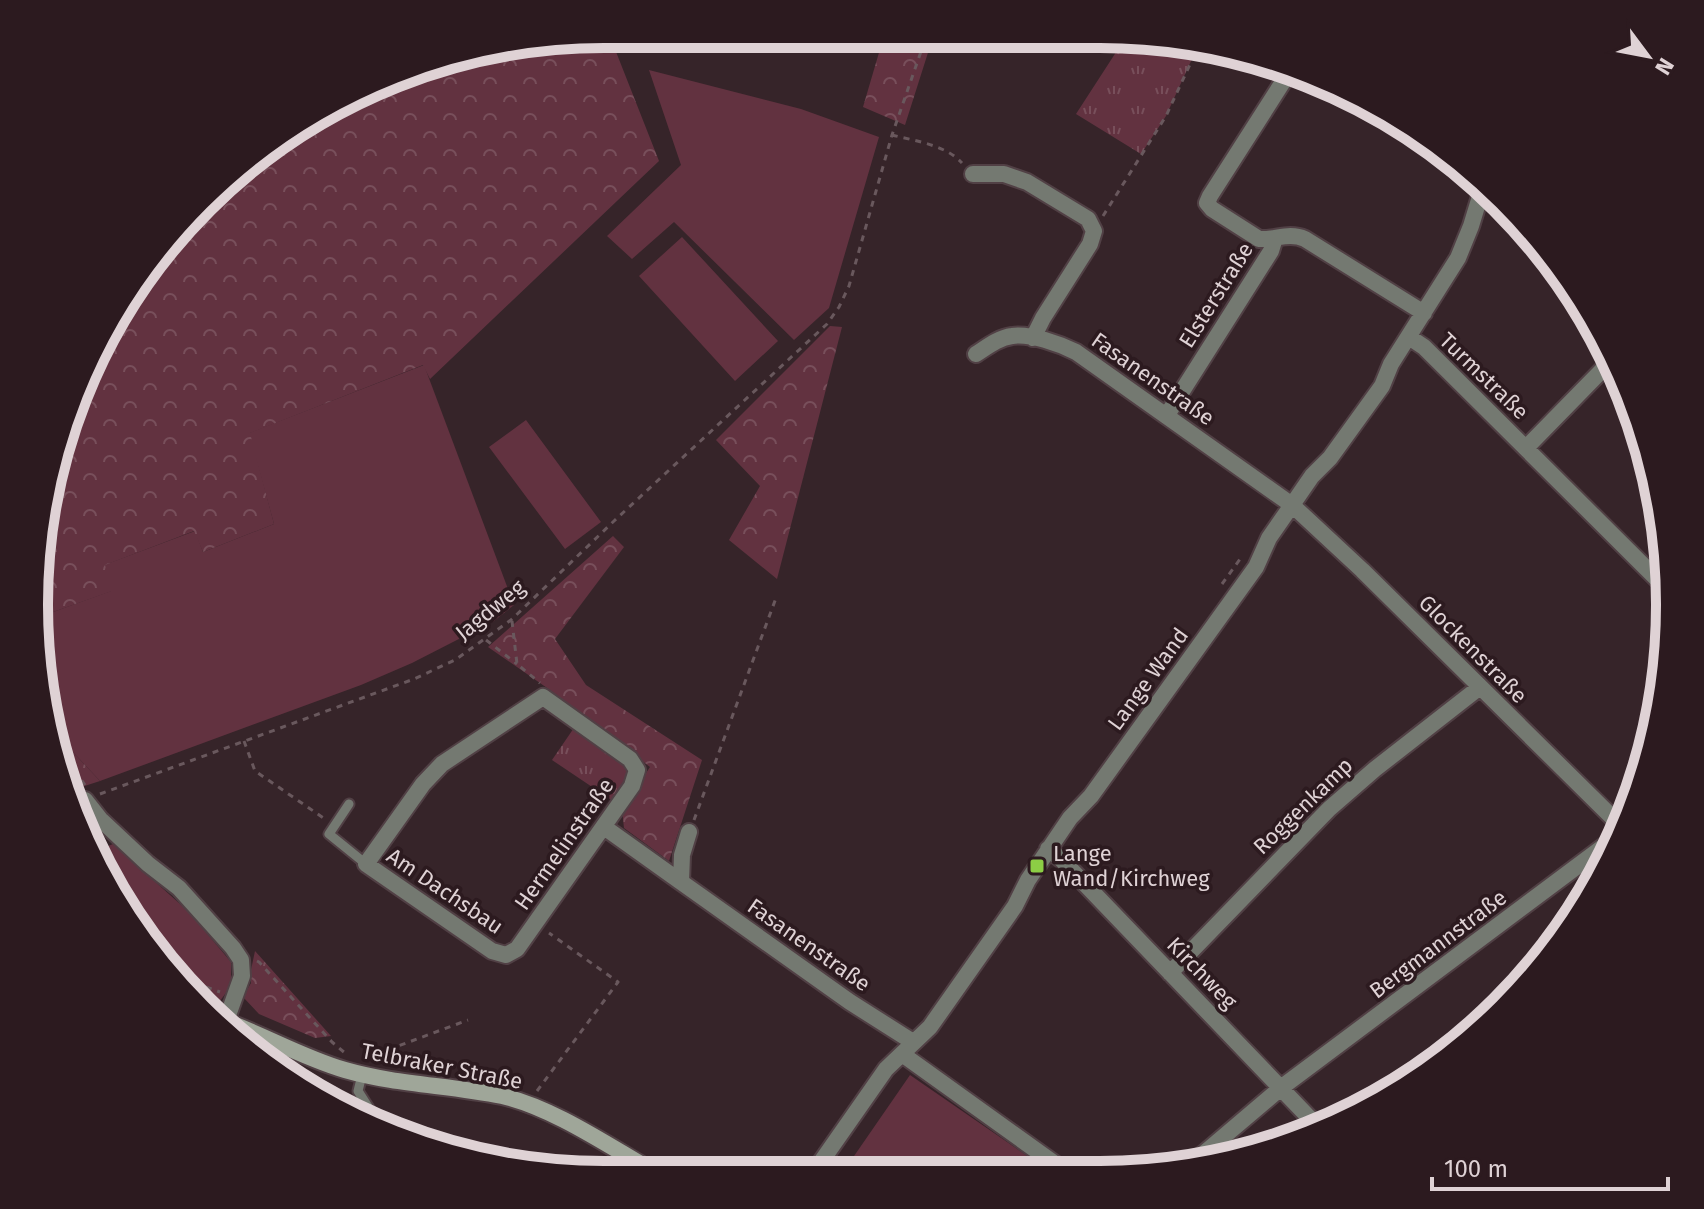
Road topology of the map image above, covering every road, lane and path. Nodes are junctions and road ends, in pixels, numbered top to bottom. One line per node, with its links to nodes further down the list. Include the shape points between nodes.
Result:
1 (922, 48): 6 (path, Jagdweg)
2 (1194, 57): 9 (path, via 1166,116)
3 (1284, 80): 10 (street, Elsterstraße, via 1207,203 1252,236)
4 (1310, 89): 5 (path)
5 (1366, 116)
6 (892, 135): 7 (path, via 955,154); 23 (path, Jagdweg, via 849,286 827,324)
7 (973, 174): 9 (street, via 1004,174 1027,182 1088,219)
8 (1479, 198): 11 (street, Lange Wand, via 1458,258)
9 (1094, 231): 13 (street)
10 (1275, 238): 11 (street, Elsterstraße, via 1305,239); 16 (street, Elsterstraße)
11 (1424, 313): 12 (street, Lange Wand)
12 (1409, 337): 17 (street, Turmstraße); 18 (street, Lange Wand, via 1382,386)
13 (1033, 338): 14 (street, Fasanenstraße, via 1013,335); 16 (street, Fasanenstraße, via 1076,352)
14 (976, 354)
15 (1604, 369): 17 (street, Turmstraße)
16 (1167, 415): 18 (street, Fasanenstraße)
17 (1526, 448): 20 (street, Turmstraße)
18 (1292, 505): 26 (street, Glockenstraße); 38 (street, Lange Wand, via 1256,567)
19 (1246, 550): 21 (path)
20 (1655, 577)
21 (1218, 589)
22 (776, 598): 37 (path)
23 (511, 620): 24 (path, Jagdweg); 25 (path)
24 (486, 640): 25 (path); 28 (path, Jagdweg, via 414,679)
25 (517, 664): 27 (path, via 548,690)
26 (1480, 687): 34 (street, Glockenstraße); 45 (street, Roggenkamp, via 1329,809)
27 (543, 697): 36 (street, Hermelinstraße, via 630,759 637,770); 40 (street, Am Dachsbau, via 442,764)
28 (244, 741): 31 (path, Jagdweg); 35 (path, via 255,771)
29 (74, 770): 30 (path, via 88,791)
30 (83, 798)
31 (84, 800)
32 (349, 804): 35 (lane)
33 (86, 806): 44 (street, via 179,888)
34 (1613, 818)
35 (334, 826): 40 (lane, via 329,834)
36 (604, 827): 41 (street, Fasanenstraße); 42 (street, Hermelinstraße)
37 (689, 832): 41 (street)
38 (1048, 849): 45 (street, Kirchweg); 51 (street, Lange Wand, via 930,1027)
39 (1600, 849): 54 (street, Bergmannstraße)
40 (366, 864): 43 (street, Am Dachsbau, via 492,951)
41 (681, 882): 51 (street, Fasanenstraße)
42 (535, 923): 43 (street, Hermelinstraße, via 517,949); 55 (path, via 618,982)
43 (506, 955)
44 (241, 960): 47 (street); 52 (path, via 259,962)
45 (1170, 973): 54 (street, Kirchweg)
46 (198, 984): 47 (path)
47 (234, 999): 48 (street)
48 (225, 1011)
49 (468, 1020): 53 (path)
50 (257, 1039): 53 (street, Telbraker Straße, via 318,1061)
51 (907, 1048): 60 (street, Lange Wand); 61 (street, Fasanenstraße)
52 (348, 1056)
53 (358, 1068): 55 (street, Telbraker Straße, via 399,1083); 56 (lane, via 358,1091)
54 (1282, 1087): 57 (street, Kirchweg); 58 (street, Bergmannstraße)
55 (531, 1105): 59 (street, Telbraker Straße)
56 (370, 1109)
57 (1311, 1119)
58 (1208, 1150)
59 (635, 1161)
60 (812, 1161)
61 (1052, 1161)

